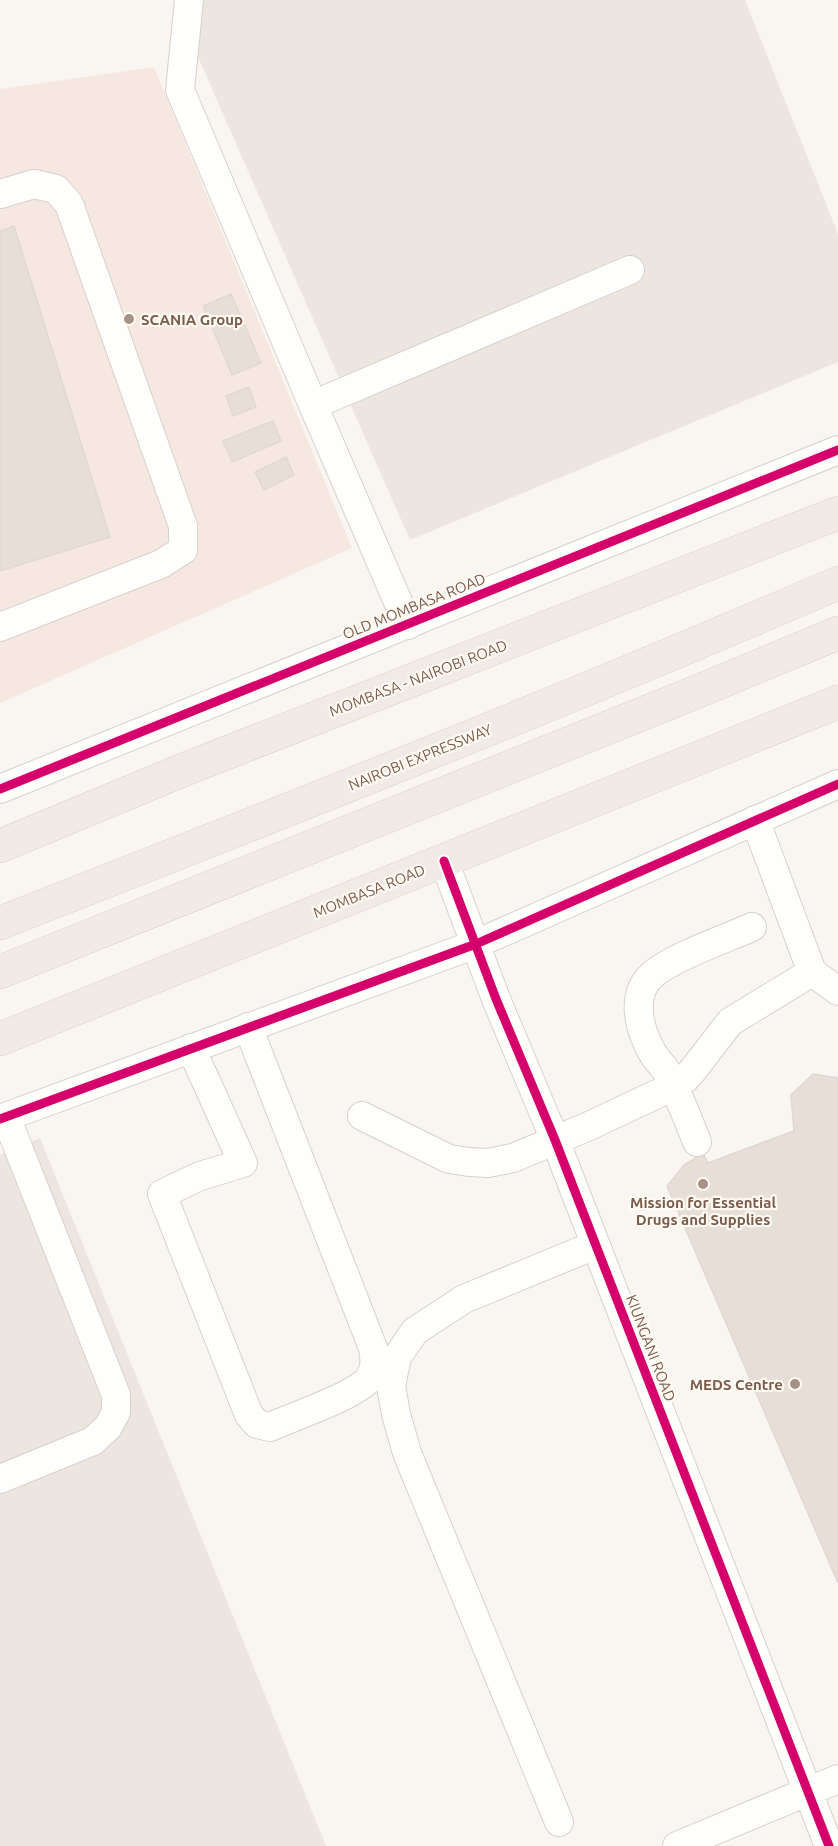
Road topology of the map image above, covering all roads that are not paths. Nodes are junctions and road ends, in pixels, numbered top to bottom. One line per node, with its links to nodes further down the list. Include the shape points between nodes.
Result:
1 (189, 0): 4 (street, via 180,90)
2 (0, 194): 9 (street, via 34,184 56,189 69,204 183,526 183,550 161,564)
3 (630, 270): 4 (street)
4 (313, 405): 8 (street)
5 (838, 450): 8 (street, OLD MOMBASA ROAD)
6 (838, 513): 15 (highway, MOMBASA - NAIROBI ROAD, via 183,770)
7 (838, 584): 17 (highway, NAIROBI EXPRESSWAY, via 634,671)
8 (408, 625): 13 (street, OLD MOMBASA ROAD)
9 (0, 627)
10 (838, 633): 20 (highway)
11 (838, 702): 16 (highway, MOMBASA ROAD)
12 (838, 784): 14 (street)
13 (0, 789)
14 (755, 820): 19 (street); 21 (street)
15 (0, 846)
16 (444, 861): 19 (street, KIUNGANI ROAD); 24 (highway, MOMBASA ROAD)
17 (0, 922)
18 (752, 927): 26 (street, via 672,963 642,987 640,1025)
19 (476, 944): 23 (street); 29 (street, KIUNGANI ROAD)
20 (0, 972)
21 (812, 972): 22 (street); 26 (street, via 730,1022 693,1070)
22 (838, 991)
23 (248, 1027): 25 (street); 25 (street, via 374,1348 376,1362 370,1378 356,1390 270,1427 257,1424 249,1415 162,1194 200,1176 243,1163)
24 (0, 1039)
25 (191, 1048): 28 (street)
26 (674, 1086): 29 (street); 30 (street)
27 (362, 1116): 29 (street, via 449,1159 469,1162 513,1158)
28 (3, 1118): 32 (street, via 116,1395 116,1412 108,1427 93,1441)
29 (555, 1140): 31 (street, KIUNGANI ROAD)
30 (697, 1142)
31 (595, 1245): 34 (street, KIUNGANI ROAD); 35 (street, via 464,1299 415,1331 397,1357 391,1386 407,1453)
32 (0, 1479)
33 (838, 1779): 34 (street)
34 (807, 1791): 36 (street); 37 (street, KIUNGANI ROAD)
35 (559, 1822)
36 (677, 1846)
37 (829, 1846)

